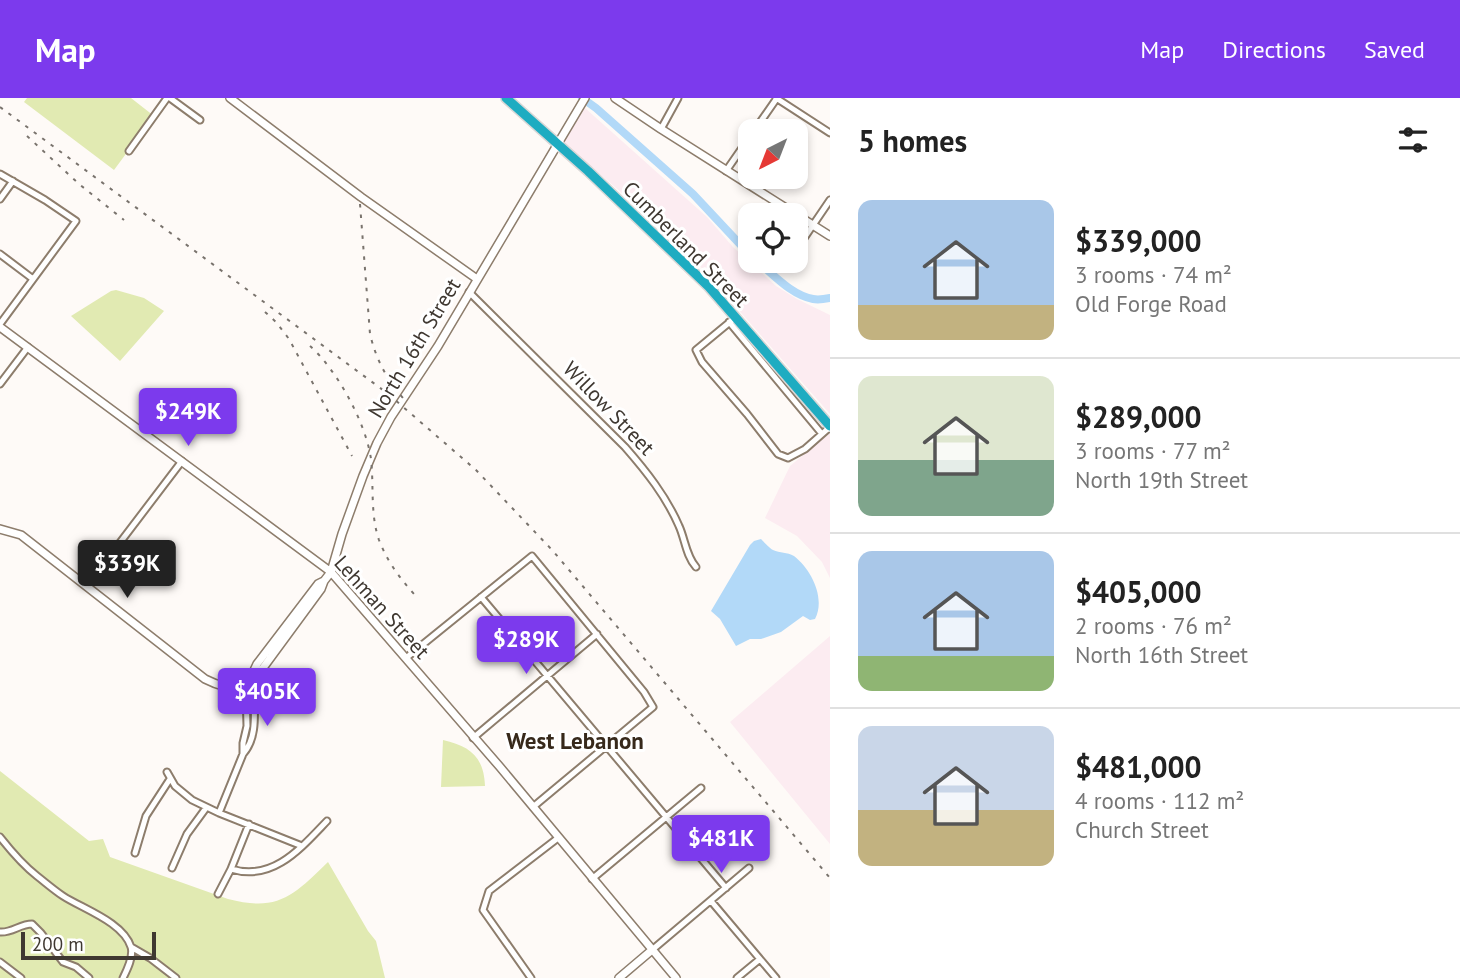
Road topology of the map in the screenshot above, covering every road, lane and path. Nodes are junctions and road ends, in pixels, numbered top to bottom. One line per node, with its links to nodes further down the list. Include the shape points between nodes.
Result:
1 (168, 98): 9 (street); 13 (street)
2 (230, 98): 25 (main road)
3 (506, 98): 12 (highway, Cumberland Street)
4 (615, 98): 10 (main road)
5 (678, 98): 10 (street)
6 (777, 98): 8 (street); 11 (street)
7 (583, 101): 12 (main road, North 16th Street)
8 (762, 119)
9 (200, 120)
10 (661, 129): 15 (main road)
11 (830, 133)
12 (557, 144): 25 (main road, North 16th Street); 27 (highway, Cumberland Street, via 685,263)
13 (129, 151)
14 (738, 153): 15 (street)
15 (726, 171): 20 (main road)
16 (0, 174): 17 (street)
17 (13, 181): 18 (street); 24 (street, via 76,220)
18 (0, 199)
19 (830, 200): 20 (street)
20 (812, 225): 21 (street); 22 (main road)
21 (808, 231)
22 (830, 236)
23 (0, 254): 24 (street)
24 (33, 279): 28 (street)
25 (477, 279): 26 (main road, North 16th Street)
26 (469, 292): 35 (street, Willow Street, via 646,471 673,514); 36 (main road, North 16th Street, via 377,443)
27 (732, 320): 31 (highway, Cumberland Street); 32 (street); 32 (street, via 696,350 702,362 778,454 788,458)
28 (0, 325): 29 (main road, Lehman Street)
29 (28, 347): 30 (street); 33 (main road, Lehman Street)
30 (0, 384)
31 (830, 426): 32 (street)
32 (822, 434)
33 (182, 461): 36 (main road, Lehman Street); 37 (street)
34 (0, 529): 37 (main road, via 21,535)
35 (696, 567)
36 (331, 572): 40 (main road, Lehman Street); 42 (main road, North 16th Street)
37 (87, 586): 42 (main road, via 205,679)
38 (481, 597): 39 (street, via 531,555); 40 (street); 41 (street)
39 (597, 634): 41 (street); 44 (street, via 653,708)
40 (406, 658): 43 (main road, Lehman Street)
41 (547, 675): 43 (street); 44 (street)
42 (250, 691): 50 (street, North 16th Street, via 253,733)
43 (473, 738): 48 (main road, Lehman Street)
44 (607, 746): 48 (street); 51 (street)
45 (167, 772): 46 (street)
46 (170, 779): 49 (street, via 181,793); 57 (street, via 146,816)
47 (701, 788): 51 (street)
48 (533, 807): 55 (main road, Lehman Street)
49 (206, 808): 50 (street); 58 (street, via 187,834)
50 (219, 813): 53 (street)
51 (667, 817): 61 (street); 62 (street)
52 (327, 821): 56 (street)
53 (249, 824): 56 (street); 60 (street)
54 (0, 838): 66 (street, via 35,875 114,925)
55 (558, 838): 61 (main road, Lehman Street); 74 (street, via 489,891 483,910)
56 (302, 846): 60 (street, via 274,867 247,872)
57 (135, 853)
58 (172, 868)
59 (749, 868): 62 (street)
60 (231, 869): 63 (street)
61 (592, 879): 67 (main road, Lehman Street)
62 (726, 888): 64 (street)
63 (218, 894)
64 (711, 901): 67 (street); 68 (street)
65 (0, 932): 72 (street, via 32,924 63,962)
66 (131, 947): 70 (street); 73 (street)
67 (652, 950): 75 (main road); 76 (main road, Lehman Street)
68 (760, 959): 77 (street); 78 (street)
69 (0, 962): 71 (street)
70 (174, 976)
71 (21, 978)
72 (89, 978)
73 (123, 978)
74 (531, 978)
75 (619, 978)
76 (676, 978)
77 (737, 978)
78 (776, 978)

